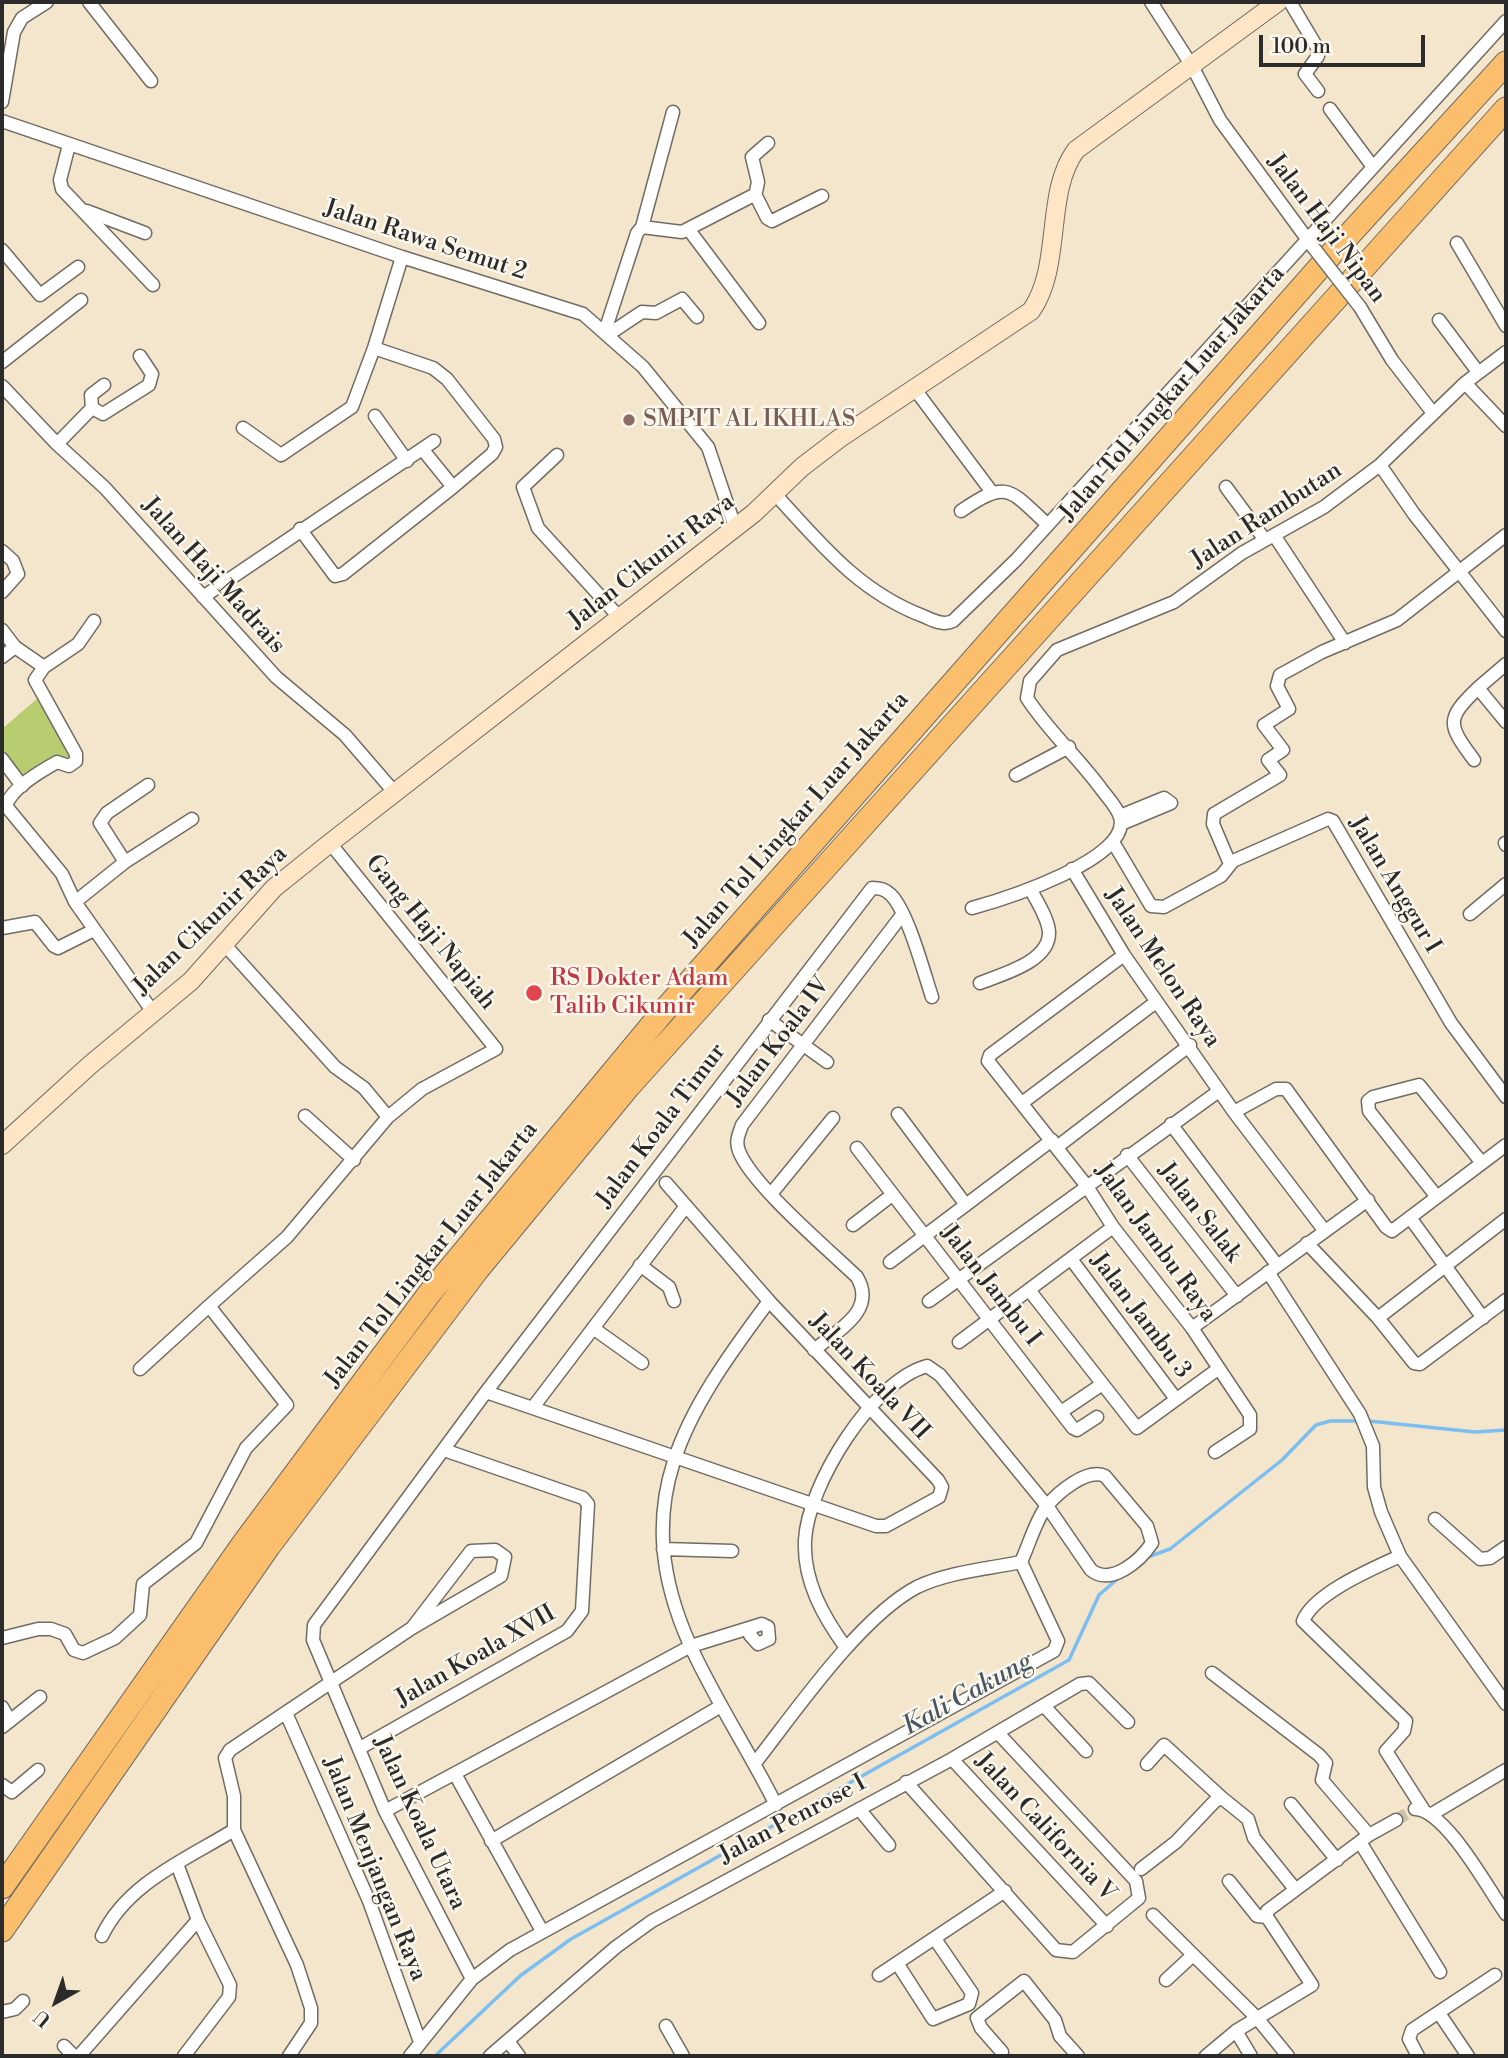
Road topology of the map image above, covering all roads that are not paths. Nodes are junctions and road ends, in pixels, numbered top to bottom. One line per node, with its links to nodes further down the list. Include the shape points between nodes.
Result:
1 (47, 2): 11 (street, via 22,18 15,32)
2 (89, 2): 9 (street)
3 (1151, 2): 8 (street, Jalan Haji Nipan)
4 (1278, 2): 8 (street, Jalan Cikunir Raya)
5 (1290, 2): 10 (street, via 1318,49 1305,74)
6 (1506, 21): 18 (street)
7 (1506, 63): 226 (highway, Jalan Tol Lingkar Luar Jakarta, via 1327,259 662,1013 437,1284 244,1544)
8 (1192, 66): 26 (street, Jalan Haji Nipan, via 1232,138); 45 (street, Jalan Cikunir Raya, via 1081,144 1071,156 1044,286 1031,311)
9 (151, 81)
10 (1318, 92)
11 (2, 102)
12 (1506, 108): 234 (highway, Jalan Tol Lingkar Luar Jakarta, via 628,1087 512,1227 268,1547)
13 (1331, 109): 18 (street)
14 (673, 113): 22 (street)
15 (2, 121): 17 (street, Jalan Rawa Semut 2)
16 (768, 143): 20 (street, via 752,157 758,181)
17 (69, 145): 21 (street, via 60,185); 28 (street, Jalan Rawa Semut 2)
18 (1373, 167): 26 (street)
19 (822, 196): 20 (street, via 772,221)
20 (755, 197): 23 (street)
21 (84, 210): 24 (street); 30 (street)
22 (642, 227): 23 (street); 36 (street)
23 (689, 230): 34 (street)
24 (145, 233)
25 (1457, 243): 35 (street)
26 (1311, 244): 47 (street, Jalan Haji Nipan, bridge); 62 (street)
27 (2, 250): 29 (street, via 40,295)
28 (402, 257): 36 (street, Jalan Rawa Semut 2, via 583,314); 37 (street)
29 (78, 267)
30 (153, 285)
31 (81, 300): 40 (street)
32 (696, 317): 36 (street, via 682,299 656,313 642,312)
33 (1439, 320): 41 (street)
34 (759, 323)
35 (1506, 326)
36 (607, 333): 63 (street, Jalan Rawa Semut 2, via 643,367 708,447)
37 (374, 348): 50 (street, via 352,407 285,454 278,455); 57 (street, via 433,368 494,439 492,454)
38 (1506, 352): 41 (street, Jalan Rambutan)
39 (140, 356): 46 (street, via 152,374 149,385 103,414)
40 (2, 362)
41 (1478, 372): 42 (street, Jalan Rambutan)
42 (1465, 383): 47 (street, Jalan Rambutan); 49 (street)
43 (104, 384): 46 (street, via 91,395)
44 (2, 386): 52 (street, Jalan Haji Madrais)
45 (915, 388): 59 (street); 60 (street, Jalan Cikunir Raya, via 802,467)
46 (92, 408): 52 (street)
47 (1433, 414): 56 (street, Jalan Rambutan)
48 (375, 416): 55 (street)
49 (1506, 426)
50 (243, 428)
51 (434, 441): 53 (street)
52 (57, 444): 70 (street, Jalan Haji Madrais, via 105,488)
53 (423, 450): 55 (street); 57 (street)
54 (557, 455): 71 (street, via 523,487 533,520)
55 (407, 461): 64 (street)
56 (1380, 465): 66 (street, Jalan Rambutan, via 1324,507); 68 (street)
57 (453, 487): 64 (street, via 339,576 328,569)
58 (1226, 487): 66 (street)
59 (991, 491): 61 (street); 62 (street, via 1013,493)
60 (775, 494): 62 (street, via 874,593 946,624 982,594); 63 (street, Jalan Cikunir Raya)
61 (961, 511)
62 (1048, 524)
63 (735, 527): 71 (street, Jalan Cikunir Raya)
64 (300, 530): 70 (street)
65 (1506, 536): 68 (street)
66 (1270, 538): 75 (street); 82 (street, Jalan Rambutan, via 1174,602 1057,650 1030,681 1027,698)
67 (2, 551): 69 (street, via 18,574)
68 (1460, 572): 74 (street); 75 (street, via 1397,620)
69 (2, 592)
70 (203, 597): 88 (street, Jalan Haji Madrais, via 276,677 345,736)
71 (620, 618): 88 (street, Jalan Cikunir Raya)
72 (94, 621): 79 (street, via 78,643)
73 (2, 630): 76 (street)
74 (1506, 631)
75 (1345, 643): 93 (street, via 1301,662 1277,679 1289,709 1264,725 1283,750 1268,760 1280,775 1222,807 1212,819)
76 (15, 647): 77 (street); 79 (street)
77 (2, 657)
78 (1506, 664): 80 (street)
79 (44, 667): 87 (street, via 35,680 37,686 77,758 69,766 57,762)
80 (1478, 688): 81 (street); 84 (street, via 1458,707 1453,720)
81 (1506, 722)
82 (1069, 747): 85 (street); 90 (street, via 1120,820)
83 (2, 760): 87 (street)
84 (1474, 760)
85 (1016, 775)
86 (148, 785): 92 (street, via 100,823)
87 (22, 786): 97 (street, via 8,800 7,810 62,874)
88 (395, 793): 91 (street, Jalan Cikunir Raya)
89 (192, 819): 92 (street)
90 (1113, 842): 93 (street, Jalan Anggur I, via 1151,906 1164,907 1197,890 1221,876); 94 (street)
91 (330, 843): 103 (street, Jalan Cikunir Raya, via 274,888); 119 (street, Gang Haji Napiah, via 496,1049 422,1089)
92 (125, 862): 97 (street)
93 (1230, 864): 114 (street, Jalan Anggur I, via 1328,820 1337,823 1451,1023)
94 (1072, 869): 96 (street); 104 (street, Jalan Melon Raya)
95 (1506, 884): 99 (street)
96 (1031, 890): 98 (street); 105 (street, via 1049,930 1047,944 1015,970)
97 (75, 902): 102 (street)
98 (972, 908)
99 (1470, 914)
100 (902, 915): 106 (street); 109 (street, Jalan Koala Timur, via 892,896 872,888); 110 (street, Jalan Koala IV)
101 (2, 928): 102 (street, via 35,922 58,948)
102 (94, 930): 108 (street)
103 (225, 945): 108 (street, Jalan Cikunir Raya); 119 (street, via 335,1067 364,1088)
104 (1124, 956): 107 (street, Jalan Melon Raya); 115 (street, Jalan Jambu Raya, via 990,1055 988,1062)
105 (980, 982)
106 (932, 997)
107 (1156, 1002): 111 (street, Jalan Melon Raya); 115 (street)
108 (153, 1012): 124 (street, Jalan Cikunir Raya)
109 (769, 1020): 110 (street); 168 (street, Jalan Koala Timur)
110 (804, 1045): 112 (street); 131 (street, Jalan Koala IV, via 742,1125 737,1139 739,1151)
111 (1190, 1045): 113 (street, Jalan Melon Raya); 122 (street)
112 (827, 1062)
113 (1219, 1091): 116 (street, Jalan Melon Raya); 121 (street)
114 (1506, 1097)
115 (1022, 1103): 122 (street, Jalan Jambu Raya)
116 (1234, 1112): 134 (street, via 1276,1089 1286,1089); 141 (street, Jalan Melon Raya)
117 (898, 1114): 135 (street)
118 (305, 1116): 127 (street)
119 (388, 1116): 127 (street)
120 (833, 1118): 131 (street)
121 (1171, 1124): 126 (street); 147 (street)
122 (1054, 1144): 130 (street, Jalan Jambu Raya); 135 (street)
123 (1506, 1145): 128 (street)
124 (2, 1146)
125 (858, 1148): 132 (street, Jalan Jambu I)
126 (1127, 1155): 130 (street); 151 (street, Jalan Salak)
127 (354, 1160): 156 (street, via 287,1237)
128 (1482, 1163): 133 (street); 133 (street, via 1419,1085 1373,1097 1368,1101 1369,1111)
129 (666, 1183): 136 (street, Jalan Koala VII)
130 (1086, 1185): 140 (street, Jalan Jambu Raya); 149 (street)
131 (771, 1194): 163 (street, Jalan Koala IV, via 857,1277 864,1290 864,1303 857,1313)
132 (892, 1195): 139 (street); 142 (street, Jalan Jambu I)
133 (1437, 1197): 137 (street)
134 (1367, 1200): 137 (street, via 1392,1231); 141 (street)
135 (966, 1205): 142 (street)
136 (686, 1206): 146 (street); 154 (street, Jalan Koala VII)
137 (1410, 1219): 148 (street)
138 (1506, 1219): 148 (street)
139 (853, 1225)
140 (1113, 1227): 144 (street); 161 (street, Jalan Jambu Raya)
141 (1324, 1230): 143 (street)
142 (925, 1237): 145 (street); 149 (street, Jalan Jambu I)
143 (1307, 1243): 147 (street); 157 (street)
144 (1071, 1259): 150 (street); 169 (street, Jalan Jambu 3)
145 (890, 1262)
146 (640, 1265): 153 (street, via 669,1287); 160 (street)
147 (1273, 1268): 151 (street); 183 (street, via 1369,1434 1378,1499)
148 (1445, 1268): 157 (street); 158 (street)
149 (959, 1279): 155 (street); 159 (street, Jalan Jambu I)
150 (1029, 1290): 159 (street); 167 (street)
151 (1237, 1296): 161 (street)
152 (1506, 1300): 158 (street)
153 (674, 1301)
154 (769, 1301): 163 (street, Jalan Koala VII); 176 (street, via 716,1373)
155 (929, 1301)
156 (209, 1307): 165 (street); 187 (street, via 287,1406 246,1448 196,1542 144,1583 142,1613 115,1638 82,1653 74,1650 65,1634 51,1629)
157 (1378, 1318): 158 (street, via 1409,1360 1420,1364)
158 (1483, 1318)
159 (989, 1319): 162 (street); 172 (street, Jalan Jambu I)
160 (593, 1328): 164 (street); 170 (street)
161 (1192, 1328): 166 (street, Jalan Jambu Raya)
162 (959, 1342)
163 (814, 1350): 171 (street, Jalan Koala VII)
164 (642, 1363)
165 (141, 1369)
166 (1218, 1369): 169 (street); 175 (street, Jalan Jambu Raya, via 1252,1421 1243,1435)
167 (1101, 1385): 169 (street, via 1137,1428); 172 (street)
168 (486, 1392): 170 (street); 174 (street, Jalan Koala Timur)
169 (1176, 1399)
170 (534, 1406): 176 (street)
171 (869, 1409): 177 (street, via 840,1447); 177 (street, Jalan Koala VII, via 938,1480 942,1487 939,1497 882,1527); 178 (street, via 905,1377 927,1366 940,1375)
172 (1061, 1412): 173 (street, Jalan Jambu I, via 1077,1430)
173 (1097, 1417)
174 (444, 1450): 191 (street, Jalan Koala Utara, via 314,1625 313,1640); 201 (street, Jalan Koala XVII, via 577,1494 588,1504 583,1603 576,1622 555,1638)
175 (1215, 1452)
176 (674, 1456): 177 (street); 181 (street, via 662,1506)
177 (812, 1503): 189 (street, via 805,1540 807,1567 814,1596)
178 (1046, 1507): 178 (street, via 1098,1576 1110,1577 1152,1543 1147,1526 1105,1476 1096,1472 1085,1474); 184 (street)
179 (1435, 1519): 180 (street, via 1480,1559)
180 (1506, 1547)
181 (663, 1549): 182 (street); 188 (street, via 676,1607)
182 (732, 1551)
183 (1400, 1556): 193 (street); 216 (street, via 1336,1590 1303,1621 1406,1721 1404,1731 1385,1751)
184 (1021, 1562): 189 (street, via 918,1587); 213 (street, via 1058,1641 1054,1651)
185 (412, 1628): 185 (street, via 502,1576 505,1557 495,1550 471,1551); 191 (street)
186 (751, 1629): 188 (street)
187 (2, 1638)
188 (691, 1646): 194 (street); 208 (street)
189 (846, 1648): 204 (street)
190 (1212, 1673): 219 (street, via 1319,1755 1326,1763 1322,1780)
191 (331, 1684): 197 (street); 201 (street, Jalan Koala Utara)
192 (40, 1697): 199 (street)
193 (1506, 1704)
194 (721, 1706): 204 (street); 220 (street)
195 (1044, 1706): 198 (street, Jalan Penrose I, via 1086,1681); 200 (street, Jalan Penrose I); 202 (street)
196 (2, 1707): 199 (street)
197 (286, 1713): 218 (street, via 225,1758 234,1796); 252 (street, Jalan Menjangan Raya, via 374,1913)
198 (1128, 1722)
199 (6, 1724)
200 (998, 1732): 203 (street, Jalan Penrose I); 233 (street, via 1136,1881 1139,1898)
201 (360, 1748): 215 (street, Jalan Koala Utara)
202 (1086, 1751)
203 (952, 1759): 209 (street, Jalan Penrose I); 233 (street, Jalan California V)
204 (755, 1763): 213 (street)
205 (1147, 1764): 211 (street, via 1164,1745)
206 (38, 1770): 210 (street, via 12,1792)
207 (1506, 1770): 216 (street)
208 (455, 1774): 215 (street); 220 (street)
209 (906, 1783): 214 (street, Jalan Penrose I); 228 (street)
210 (2, 1785)
211 (1222, 1798): 224 (street); 227 (street, via 1248,1819 1254,1838)
212 (1291, 1804): 222 (street)
213 (776, 1805): 235 (street)
214 (859, 1809): 221 (street); 251 (street, Jalan Penrose I, via 652,1920)
215 (385, 1811): 243 (street, Jalan Koala Utara)
216 (1423, 1811): 229 (street, via 1452,1835)
217 (1396, 1820): 219 (street)
218 (234, 1830): 223 (street); 257 (street, via 306,1986 311,2023)
219 (1364, 1838): 222 (street); 240 (street)
220 (491, 1841): 235 (street)
221 (889, 1845)
222 (1337, 1860): 227 (street)
223 (177, 1864): 232 (street); 236 (street, via 150,1879)
224 (1141, 1869)
225 (1229, 1881): 231 (street, via 1257,1916)
226 (2, 1887)
227 (1294, 1889): 231 (street, via 1267,1911)
228 (1005, 1891): 233 (street, via 1056,1950 1064,1953 1073,1952); 237 (street)
229 (1506, 1914)
230 (1153, 1915): 238 (street)
231 (1267, 1917): 248 (street, via 1312,1982)
232 (198, 1920): 255 (street); 256 (street, via 230,1985 229,1997)
233 (1107, 1926)
234 (2, 1930)
235 (542, 1931): 243 (street)
236 (102, 1936)
237 (935, 1940): 239 (street); 239 (street, via 972,1993 969,2004 933,2019)
238 (1193, 1955): 244 (street); 248 (street)
239 (897, 1963): 241 (street)
240 (1440, 1972)
241 (879, 1975)
242 (1495, 1975): 247 (street)
243 (472, 1979): 252 (street)
244 (1166, 1980)
245 (23, 2001): 246 (street)
246 (2, 2012)
247 (1439, 2013): 266 (street, via 1408,2035); 267 (street)
248 (1257, 2018): 250 (street); 265 (street)
249 (666, 2026): 261 (street)
250 (1236, 2031): 263 (street); 264 (street)
251 (508, 2041): 259 (street, Jalan Penrose I); 260 (street)
252 (420, 2042): 258 (street)
253 (64, 2046): 255 (street)
254 (1002, 2052): 262 (street, via 977,2018 1024,1981)
255 (77, 2056)
256 (184, 2056)
257 (289, 2056)
258 (410, 2056)
259 (490, 2056)
260 (519, 2056)
261 (683, 2056)
262 (1078, 2056)
263 (1206, 2056)
264 (1251, 2056)
265 (1288, 2056)
266 (1418, 2056)
267 (1468, 2056)

